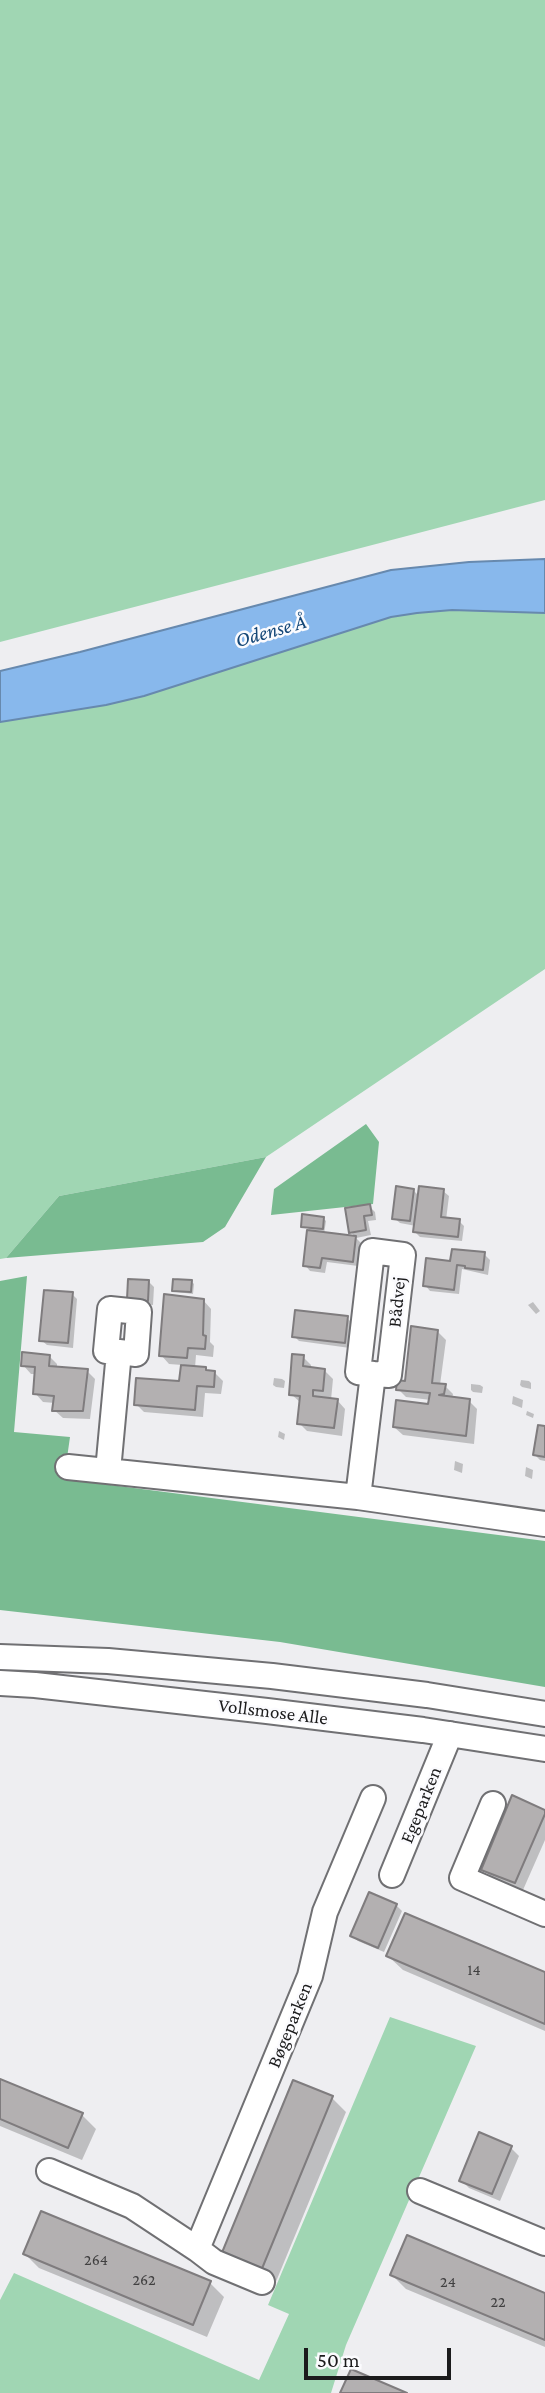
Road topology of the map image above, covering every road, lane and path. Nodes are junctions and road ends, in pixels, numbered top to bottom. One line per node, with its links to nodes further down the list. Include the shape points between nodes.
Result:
1 (119, 1352): 4 (street)
2 (373, 1374): 5 (street)
3 (68, 1467): 4 (street)
4 (108, 1471): 5 (street)
5 (358, 1497): 6 (street)
6 (545, 1524)
7 (0, 1657): 9 (street, Vollsmose Alle, via 108,1661 272,1676)
8 (0, 1683): 10 (street, Vollsmose Alle)
9 (545, 1714)
10 (450, 1734): 11 (street, Vollsmose Alle); 14 (street, Egeparken)
11 (545, 1749)
12 (373, 1798): 19 (street, Bøgeparken, via 325,1912 310,1976)
13 (494, 1804): 15 (street, via 462,1878)
14 (392, 1875)
15 (545, 1914)
16 (49, 2171): 19 (street, via 132,2206)
17 (420, 2191): 18 (street)
18 (545, 2243)
19 (197, 2249): 20 (street, via 214,2262)
20 (262, 2282)

